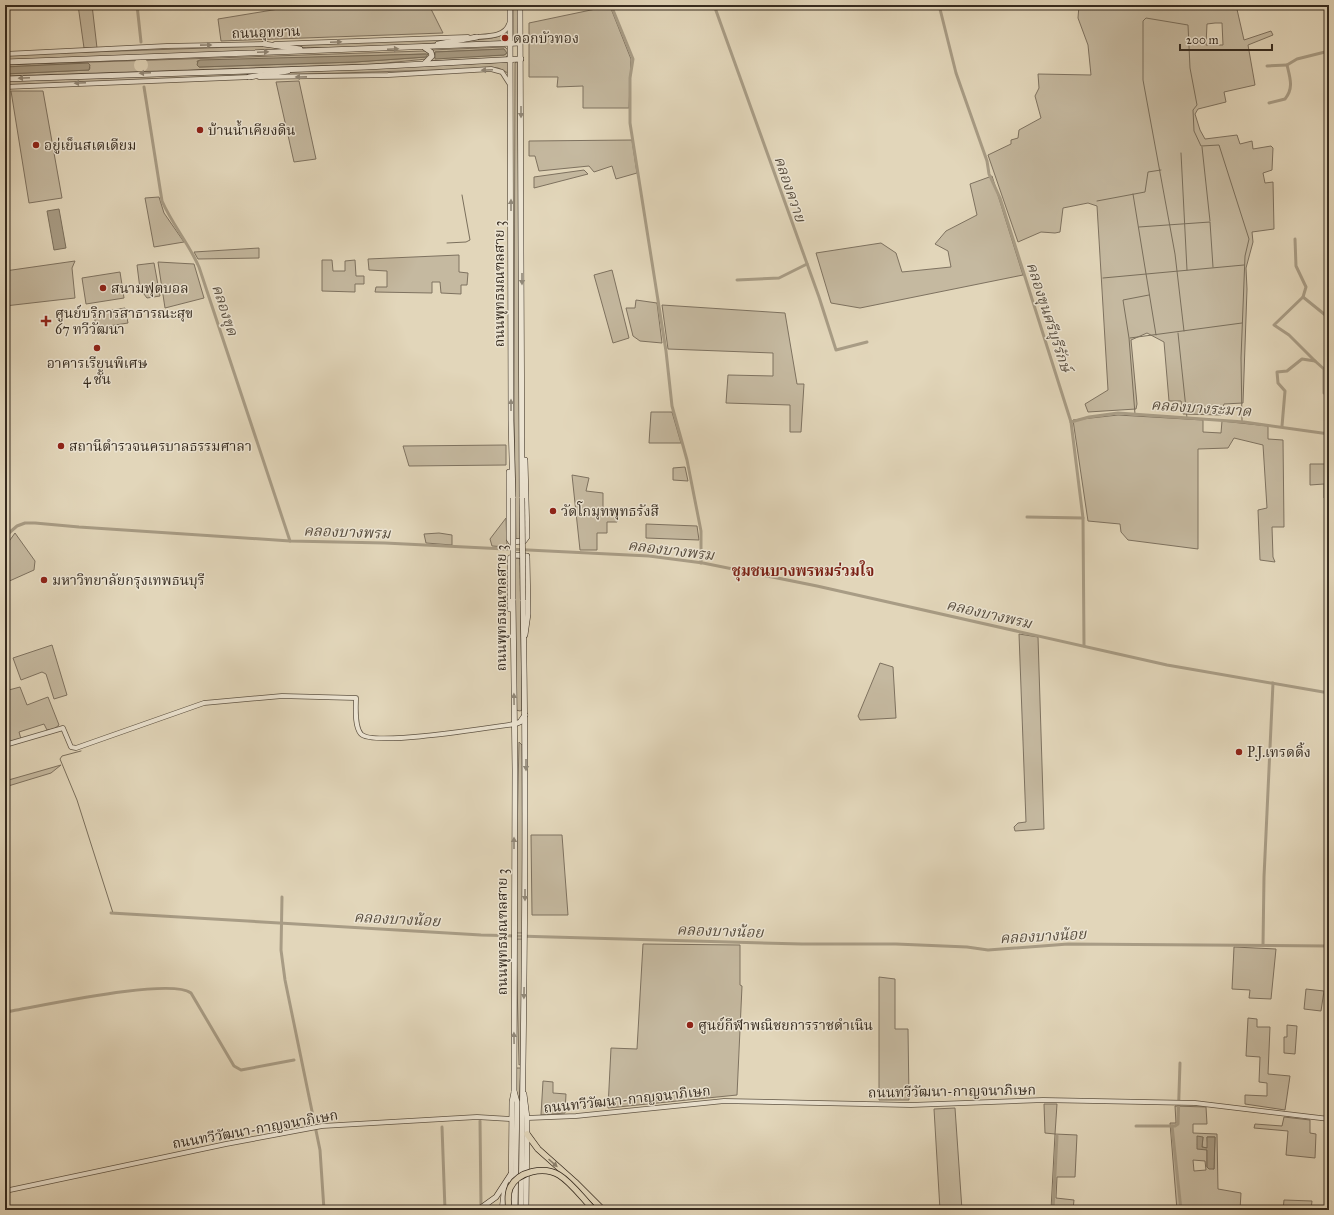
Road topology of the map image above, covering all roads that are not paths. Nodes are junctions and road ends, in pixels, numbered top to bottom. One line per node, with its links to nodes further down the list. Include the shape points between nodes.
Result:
1 (520, 5): 4 (main road, ถนนพุทธมณฑลสาย 3)
2 (510, 7): 3 (street, ถนนอุทยาน, via 509,23 504,32); 6 (main road, ถนนพุทธมณฑลสาย 3)
3 (477, 36): 5 (street, ถนนอุทยาน, one-way to 3); 8 (main road)
4 (520, 43): 6 (main road, ถนนอุทยาน); 11 (main road, ถนนพุทธมณฑลสาย 3)
5 (264, 44): 9 (main road); 10 (street, ถนนอุทยาน, one-way to 5)
6 (511, 44): 7 (main road, ถนนอุทยาน); 12 (main road, ถนนพุทธมณฑลสาย 3)
7 (424, 47): 8 (main road, ถนนอุทยาน); 14 (main road, via 430,50 432,56)
8 (415, 48): 9 (main road, ถนนอุทยาน, one-way to 8)
9 (312, 51): 13 (main road, ถนนอุทยาน, one-way to 9)
10 (5, 54)
11 (521, 59): 12 (main road); 21 (main road, ถนนพุทธมณฑลสาย 3, one-way to 21)
12 (511, 60): 14 (main road); 19 (main road, ถนนพุทธมณฑลสาย 3)
13 (5, 62)
14 (423, 64): 15 (main road)
15 (305, 68): 16 (main road); 17 (main road, one-way to 17)
16 (249, 77): 18 (street, one-way to 18); 19 (street, one-way to 16, via 506,77 491,69 346,76)
17 (5, 79)
18 (5, 87)
19 (511, 93): 20 (main road, ถนนพุทธมณฑลสาย 3, one-way to 19)
20 (512, 444): 21 (main road, via 509,540 517,543 527,537 526,477); 22 (main road, ถนนพุทธมณฑลสาย 3, bridge)
21 (522, 444): 23 (main road, ถนนพุทธมณฑลสาย 3, bridge)
22 (513, 641): 23 (main road, via 509,562 510,558 518,555 527,556 528,626); 24 (main road, ถนนพุทธมณฑลสาย 3, one-way to 22)
23 (524, 642): 25 (main road, ถนนพุทธมณฑลสาย 3)
24 (515, 711): 25 (main road); 27 (main road, ถนนพุทธมณฑลสาย 3)
25 (525, 713): 26 (main road, ถนนพุทธมณฑลสาย 3); 27 (main road, via 520,722)
26 (526, 722): 28 (main road); 30 (main road, ถนนพุทธมณฑลสาย 3)
27 (515, 724): 28 (main road, ถนนพุทธมณฑลสาย 3); 31 (street, via 402,738 370,738 358,730 356,698 282,696 204,703 76,748 71,747 63,728)
28 (515, 733): 29 (main road, ถนนพุทธมณฑลสาย 3)
29 (515, 742): 30 (main road, via 520,740); 32 (main road, ถนนพุทธมณฑลสาย 3, one-way to 29)
30 (526, 743): 33 (main road, ถนนพุทธมณฑลสาย 3, one-way to 33)
31 (5, 745)
32 (514, 1064): 33 (main road); 34 (main road, ถนนพุทธมณฑลสาย 3)
33 (524, 1064): 35 (main road, ถนนพุทธมณฑลสาย 3)
34 (514, 1091): 37 (main road); 40 (main road, ถนนพุทธมณฑลสาย 3, via 517,1102)
35 (524, 1091): 36 (main road); 40 (main road, ถนนพุทธมณฑลสาย 3)
36 (527, 1118): 38 (street, ถนนทวีวัฒนา-กาญจนาภิเษก, via 569,1117 736,1100 911,1105 1043,1100 1186,1102); 39 (main road)
37 (512, 1119): 41 (main road); 43 (street, ถนนทวีวัฒนา-กาญจนาภิเษก, via 477,1117 322,1126)
38 (1329, 1119)
39 (527, 1134): 49 (main road); 51 (main road, one-way to 51, via 538,1150)
40 (519, 1161): 47 (main road, ถนนพุทธมณฑลสาย 3); 48 (main road, ถนนพุทธมณฑลสาย 3)
41 (511, 1173): 42 (main road); 46 (main road)
42 (505, 1183): 44 (main road, via 496,1197); 45 (main road)
43 (5, 1192)
44 (478, 1210)
45 (502, 1210)
46 (510, 1210): 50 (main road, bridge, via 510,1188 530,1172 544,1170 563,1178)
47 (515, 1210)
48 (520, 1210)
49 (526, 1210)
50 (594, 1210)
51 (603, 1210)

